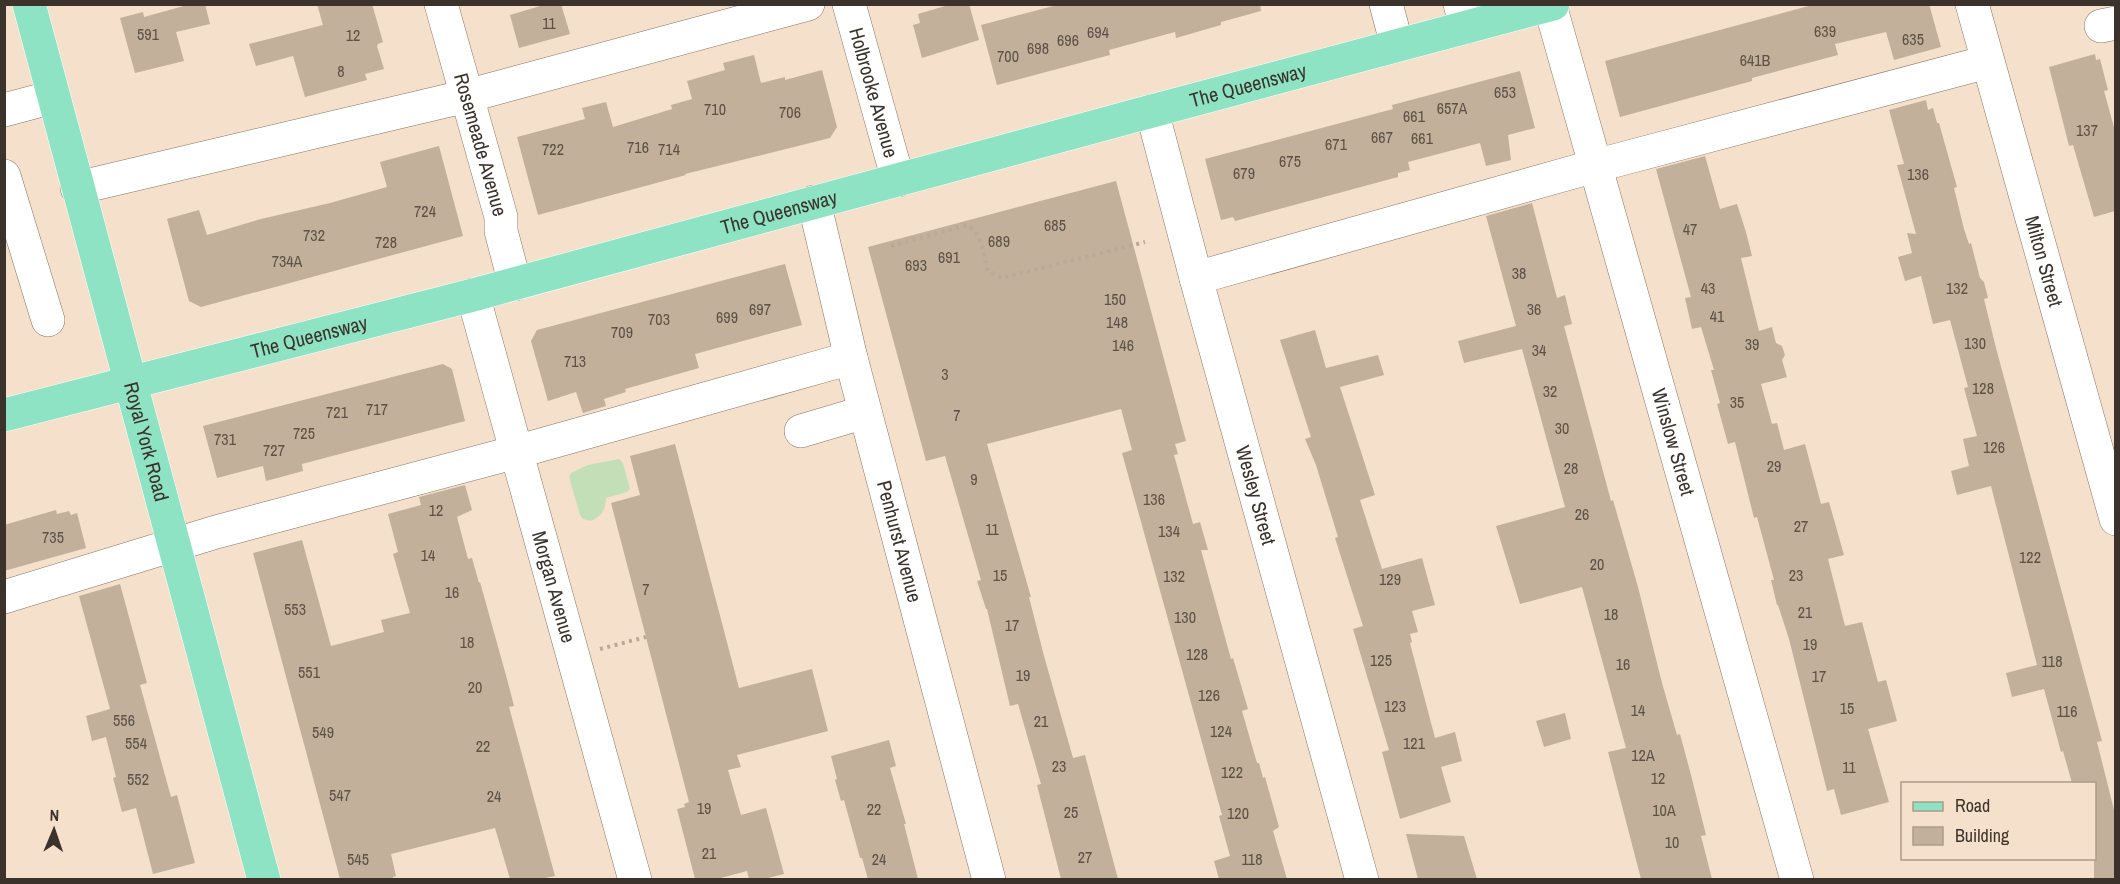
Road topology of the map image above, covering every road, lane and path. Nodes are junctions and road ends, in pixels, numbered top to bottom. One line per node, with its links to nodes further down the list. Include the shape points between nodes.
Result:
1 (29, 4): 12 (main road, Royal York Road)
2 (441, 4): 11 (street, Rosemeade Avenue)
3 (808, 4): 11 (street)
4 (849, 4): 17 (street, Holbrooke Avenue)
5 (1386, 4): 9 (street)
6 (1972, 4): 10 (street, Milton Street)
7 (1551, 5): 8 (main road, The Queensway); 15 (street, Winslow Street)
8 (1463, 16): 9 (main road, The Queensway)
9 (1397, 45): 14 (main road, The Queensway)
10 (1987, 62): 15 (street); 32 (street, Milton Street)
11 (467, 96): 18 (street); 23 (street, Rosemeade Avenue, via 501,217)
12 (53, 97): 13 (street); 18 (main road, Royal York Road)
13 (4, 110)
14 (1152, 111): 17 (main road, The Queensway); 22 (street, Wesley Street)
15 (1595, 166): 22 (street); 41 (street, Winslow Street)
16 (4, 176): 25 (street)
17 (898, 180): 19 (main road, The Queensway)
18 (77, 188): 27 (main road, Royal York Road)
19 (814, 202): 23 (main road, The Queensway); 26 (street, Penhurst Avenue)
20 (1146, 242): 21 (path, via 1002,279 987,271 978,235 966,225)
21 (891, 246)
22 (1196, 279): 40 (street, Wesley Street)
23 (515, 284): 24 (main road, The Queensway)
24 (473, 295): 27 (main road, The Queensway); 31 (street, Morgan Avenue)
25 (48, 320)
26 (851, 358): 28 (street, Penhurst Avenue); 31 (street)
27 (130, 382): 29 (main road, The Queensway); 33 (main road, Royal York Road)
28 (865, 412): 30 (street); 39 (street, Penhurst Avenue)
29 (4, 415)
30 (801, 431)
31 (516, 452): 33 (street); 36 (street, Morgan Avenue)
32 (2115, 519)
33 (174, 544): 34 (street); 37 (main road, Royal York Road)
34 (4, 597)
35 (646, 637): 36 (path)
36 (572, 656): 38 (street, Morgan Avenue)
37 (264, 879)
38 (635, 879)
39 (990, 879)
40 (1362, 879)
41 (1797, 879)

